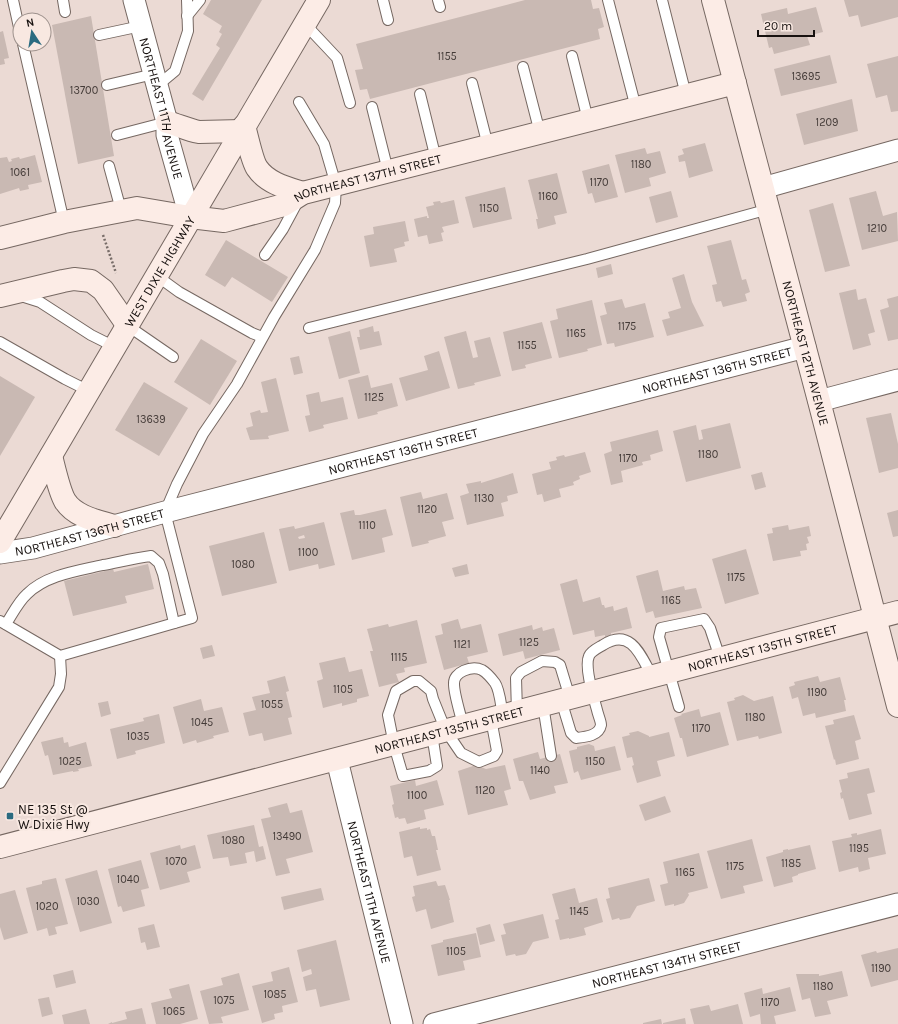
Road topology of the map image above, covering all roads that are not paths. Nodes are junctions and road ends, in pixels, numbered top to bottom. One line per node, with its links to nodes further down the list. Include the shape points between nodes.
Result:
1 (13, 0): 11 (lane)
2 (63, 0): 12 (lane)
3 (134, 0): 16 (street, NORTHEAST 11TH AVENUE)
4 (187, 0): 13 (lane)
5 (200, 0): 13 (lane)
6 (319, 0): 15 (main road, WEST DIXIE HIGHWAY)
7 (384, 0): 14 (lane)
8 (608, 0): 30 (lane)
9 (662, 0): 26 (lane)
10 (713, 0): 23 (main road, NORTHEAST 12TH AVENUE)
11 (16, 12)
12 (65, 12)
13 (188, 16): 21 (lane, via 188,31 175,71)
14 (388, 20)
15 (305, 24): 28 (lane, via 337,58); 33 (main road, WEST DIXIE HIGHWAY)
16 (141, 26): 17 (lane); 21 (street, NORTHEAST 11TH AVENUE)
17 (99, 35)
18 (25, 52): 47 (lane)
19 (572, 56): 31 (lane)
20 (523, 67): 34 (lane)
21 (155, 80): 24 (lane); 32 (street, NORTHEAST 11TH AVENUE)
22 (472, 83): 36 (lane)
23 (735, 83): 26 (main road, NORTHEAST 137TH STREET); 42 (main road, NORTHEAST 12TH AVENUE)
24 (107, 85)
25 (420, 94): 38 (lane)
26 (686, 95): 30 (main road, NORTHEAST 137TH STREET)
27 (300, 102): 41 (lane, via 324,144)
28 (350, 103)
29 (372, 107): 40 (lane)
30 (636, 108): 31 (main road, NORTHEAST 137TH STREET)
31 (588, 120): 34 (main road, NORTHEAST 137TH STREET)
32 (167, 122): 33 (main road, via 199,132); 35 (lane); 46 (street, NORTHEAST 11TH AVENUE, via 167,135)
33 (243, 128): 43 (main road, via 257,168 270,181); 46 (main road, WEST DIXIE HIGHWAY)
34 (540, 133): 36 (main road, NORTHEAST 137TH STREET)
35 (117, 135)
36 (488, 146): 38 (main road, NORTHEAST 137TH STREET)
37 (898, 150): 42 (street)
38 (436, 159): 40 (main road, NORTHEAST 137TH STREET)
39 (110, 166): 45 (lane)
40 (388, 171): 41 (main road, NORTHEAST 137TH STREET)
41 (336, 185): 43 (main road, NORTHEAST 137TH STREET); 54 (lane, via 335,203 315,250)
42 (763, 188): 44 (main road, NORTHEAST 12TH AVENUE)
43 (303, 193): 46 (main road, NORTHEAST 137TH STREET, via 284,205 224,221); 49 (lane, via 283,229)
44 (769, 209): 53 (lane, via 587,259); 57 (main road, NORTHEAST 12TH AVENUE)
45 (122, 210): 46 (main road, NORTHEAST 137TH STREET, via 137,208); 47 (main road, NORTHEAST 137TH STREET)
46 (190, 217): 50 (main road, WEST DIXIE HIGHWAY)
47 (64, 222): 48 (main road, NORTHEAST 137TH STREET)
48 (0, 238)
49 (264, 255)
50 (156, 276): 52 (main road, WEST DIXIE HIGHWAY); 54 (lane, via 179,292)
51 (4, 298): 52 (main road, via 63,281 90,281 103,290); 56 (lane, via 40,302 91,335)
52 (128, 326): 56 (main road, WEST DIXIE HIGHWAY); 58 (lane)
53 (309, 328)
54 (262, 337): 63 (lane, via 237,384 203,434)
55 (0, 342): 60 (lane)
56 (115, 347): 60 (main road, WEST DIXIE HIGHWAY)
57 (805, 347): 61 (main road, NORTHEAST 12TH AVENUE); 63 (street, NORTHEAST 136TH STREET)
58 (173, 358)
59 (898, 380): 61 (street)
60 (89, 391): 62 (main road, WEST DIXIE HIGHWAY)
61 (819, 401): 68 (main road, NORTHEAST 12TH AVENUE)
62 (51, 456): 64 (main road, via 68,504 81,515); 65 (main road, WEST DIXIE HIGHWAY)
63 (165, 512): 64 (street, NORTHEAST 136TH STREET); 70 (lane, via 192,618)
64 (114, 526): 66 (street, NORTHEAST 136TH STREET, via 34,548)
65 (0, 542)
66 (0, 552)
67 (898, 612): 68 (main road, NORTHEAST 135TH STREET)
68 (875, 618): 72 (main road, NORTHEAST 135TH STREET); 74 (main road, NORTHEAST 12TH AVENUE)
69 (3, 622): 70 (lane, via 39,584 77,571 151,556 161,568); 71 (lane)
70 (174, 623): 71 (lane)
71 (60, 656): 84 (lane, via 59,688)
72 (720, 658): 73 (main road, NORTHEAST 135TH STREET); 73 (lane, via 710,628 704,619 661,628)
73 (661, 674): 75 (main road, NORTHEAST 135TH STREET); 75 (lane, via 631,643 618,638 607,642 589,656 587,665); 78 (lane)
74 (895, 684): 77 (main road, NORTHEAST 12TH AVENUE)
75 (592, 692): 76 (main road, NORTHEAST 135TH STREET); 76 (lane, via 601,724 594,735 576,738 570,733)
76 (558, 701): 79 (main road, NORTHEAST 135TH STREET); 79 (lane, via 560,665 542,661 521,672 516,678); 82 (lane)
77 (898, 706)
78 (679, 707)
79 (504, 716): 80 (main road, NORTHEAST 135TH STREET); 80 (lane, via 497,751 494,756 479,762 461,753); 80 (lane, via 496,684 482,670 475,668 456,676)
80 (447, 730): 81 (main road, NORTHEAST 135TH STREET); 81 (lane, via 438,766 429,771 403,776); 81 (lane, via 432,691 419,681 413,681 396,691 388,715)
81 (394, 745): 83 (main road, NORTHEAST 135TH STREET)
82 (552, 756)
83 (337, 760): 85 (main road, NORTHEAST 135TH STREET); 87 (street, NORTHEAST 11TH AVENUE)
84 (0, 783)
85 (0, 847)
86 (898, 904): 88 (street, NORTHEAST 134TH STREET)
87 (402, 1024)
88 (434, 1024)

